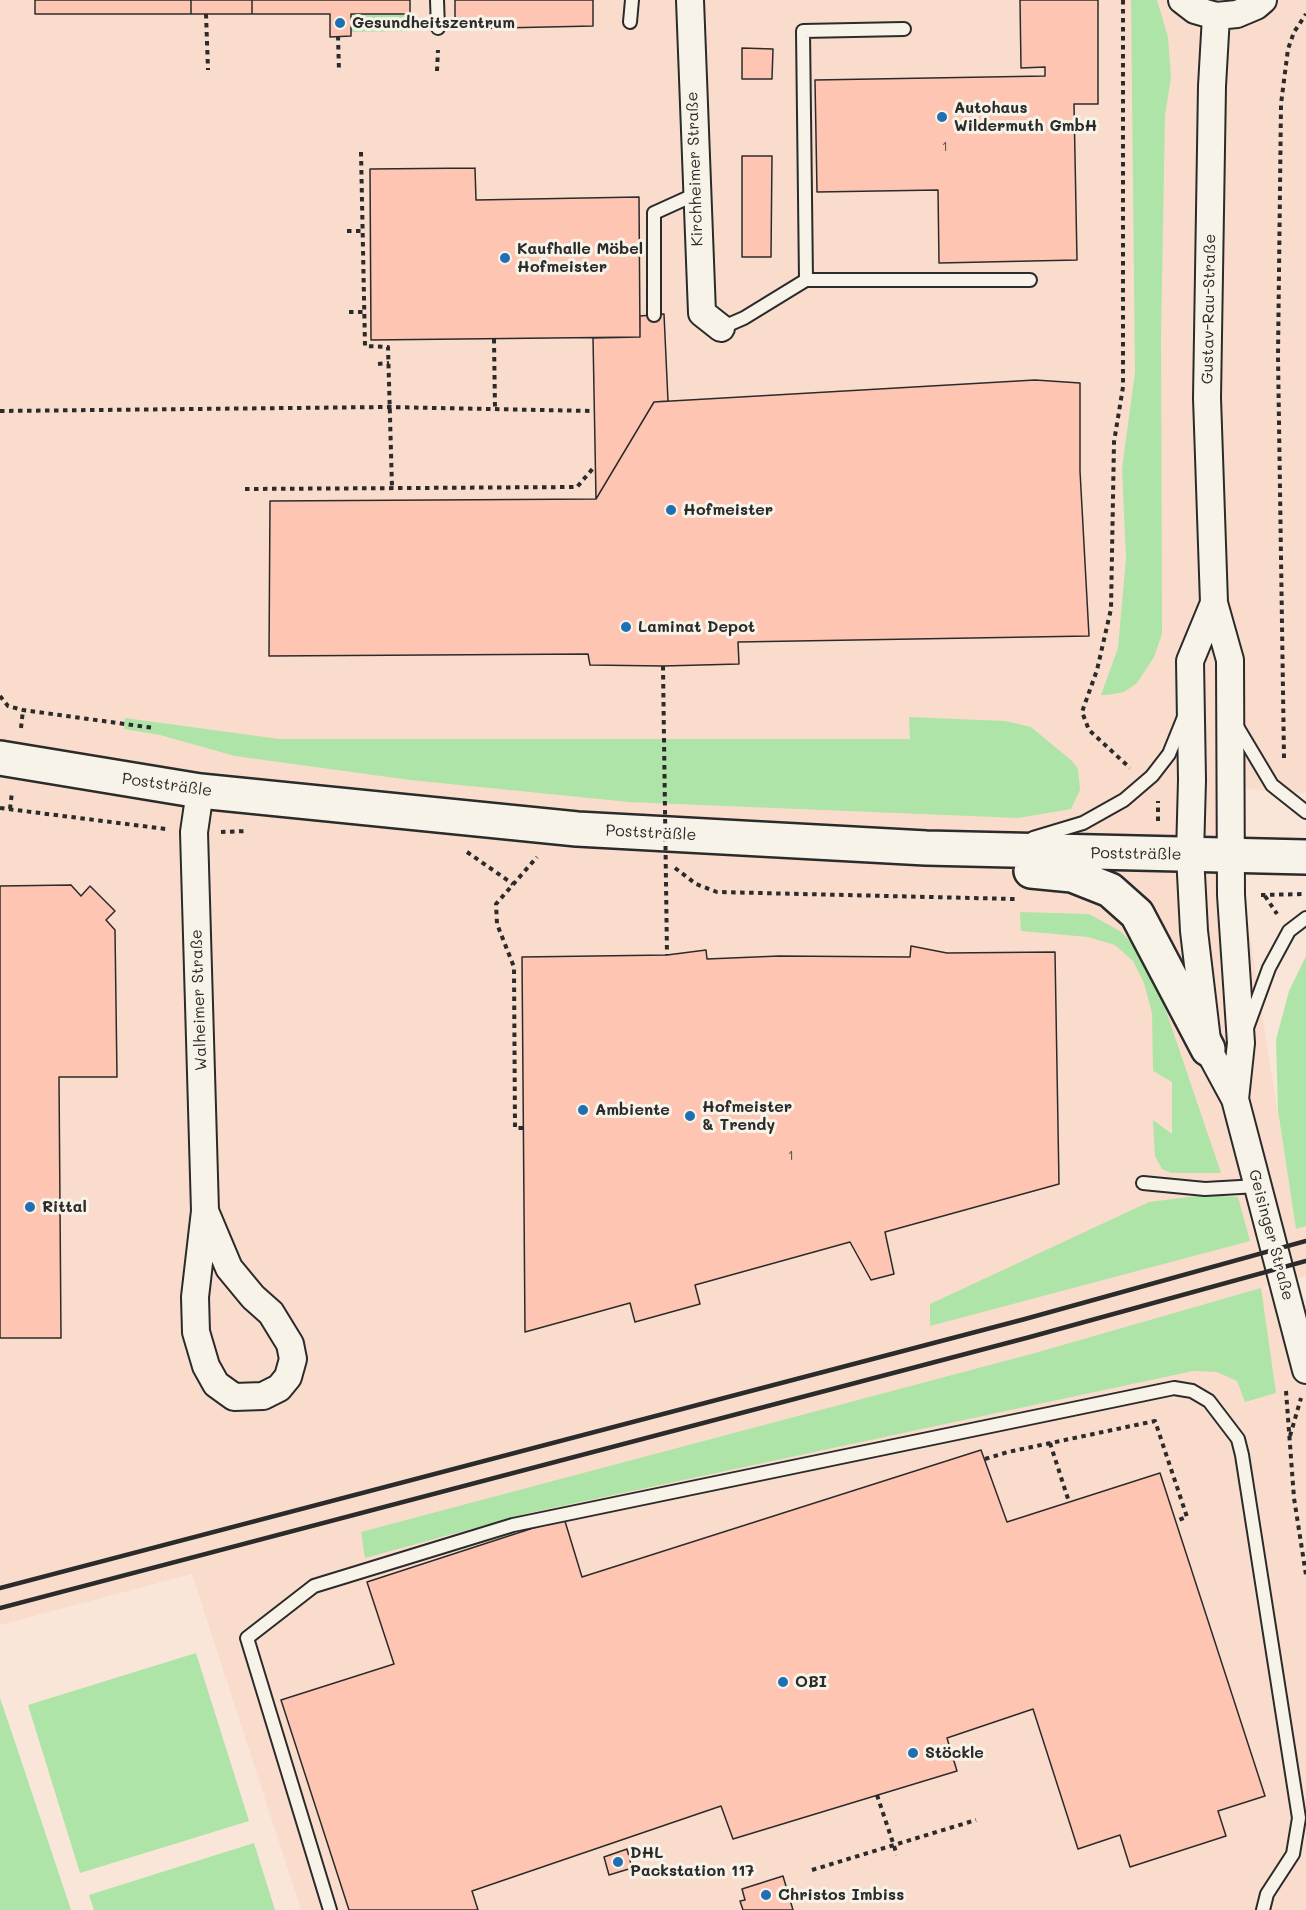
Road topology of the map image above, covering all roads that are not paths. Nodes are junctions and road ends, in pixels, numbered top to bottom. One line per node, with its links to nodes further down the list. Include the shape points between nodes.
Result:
1 (437, 0): 8 (lane)
2 (632, 0): 7 (lane)
3 (690, 0): 10 (street, Kirchheimer Straße)
4 (1182, 0): 6 (street)
5 (1263, 0): 6 (street, via 1237,14)
6 (1216, 16): 15 (street, Gustav-Rau-Straße, via 1208,398)
7 (630, 22)
8 (438, 28)
9 (904, 29): 11 (lane, via 803,31)
10 (696, 194): 13 (lane, via 654,213); 14 (street, Kirchheimer Straße, via 702,313)
11 (806, 280): 12 (lane); 14 (lane)
12 (1030, 280)
13 (654, 315)
14 (721, 328)
15 (1215, 603): 16 (street, Gustav-Rau-Straße, via 1190,661); 17 (street, Gustav-Rau-Straße, via 1230,660)
16 (1191, 702): 22 (lane, via 1169,754 1146,783 1083,823 1036,838); 24 (street, Gustav-Rau-Straße)
17 (1229, 712): 20 (lane, via 1278,790); 23 (street, Gustav-Rau-Straße)
18 (0, 758): 19 (main road, Poststräßle)
19 (201, 791): 21 (main road, Poststräßle, via 577,829); 32 (street, Walheimer Straße, via 194,832)
20 (1306, 812)
21 (872, 845): 22 (main road, Poststräßle); 28 (main road, via 975,866 1072,875 1110,890 1137,914)
22 (926, 848): 24 (main road, Poststräßle)
23 (1232, 854): 24 (main road, Poststräßle); 25 (main road, Poststräßle); 27 (street, Geisinger Straße, via 1232,925)
24 (1190, 855): 28 (street, Geisinger Straße, via 1194,931)
25 (1306, 857)
26 (1306, 918): 27 (lane, via 1289,931 1269,968)
27 (1241, 1043): 29 (street, Geisinger Straße)
28 (1208, 1049): 29 (street, Geisinger Straße)
29 (1235, 1099): 31 (street, Geisinger Straße)
30 (1143, 1183): 31 (lane, via 1205,1189)
31 (1258, 1186): 33 (street, Geisinger Straße)
32 (205, 1211): 32 (street, Walheimer Straße, via 195,1297 196,1332 206,1366 216,1384 234,1397 263,1395 279,1388 288,1377 293,1359 290,1344 271,1313 229,1268)
33 (1305, 1381)
34 (330, 1910): 35 (lane, via 247,1638 314,1586 513,1525 1174,1388 1192,1391 1209,1401 1238,1439 1242,1455 1299,1818 1293,1854 1267,1894)
35 (1263, 1910)

